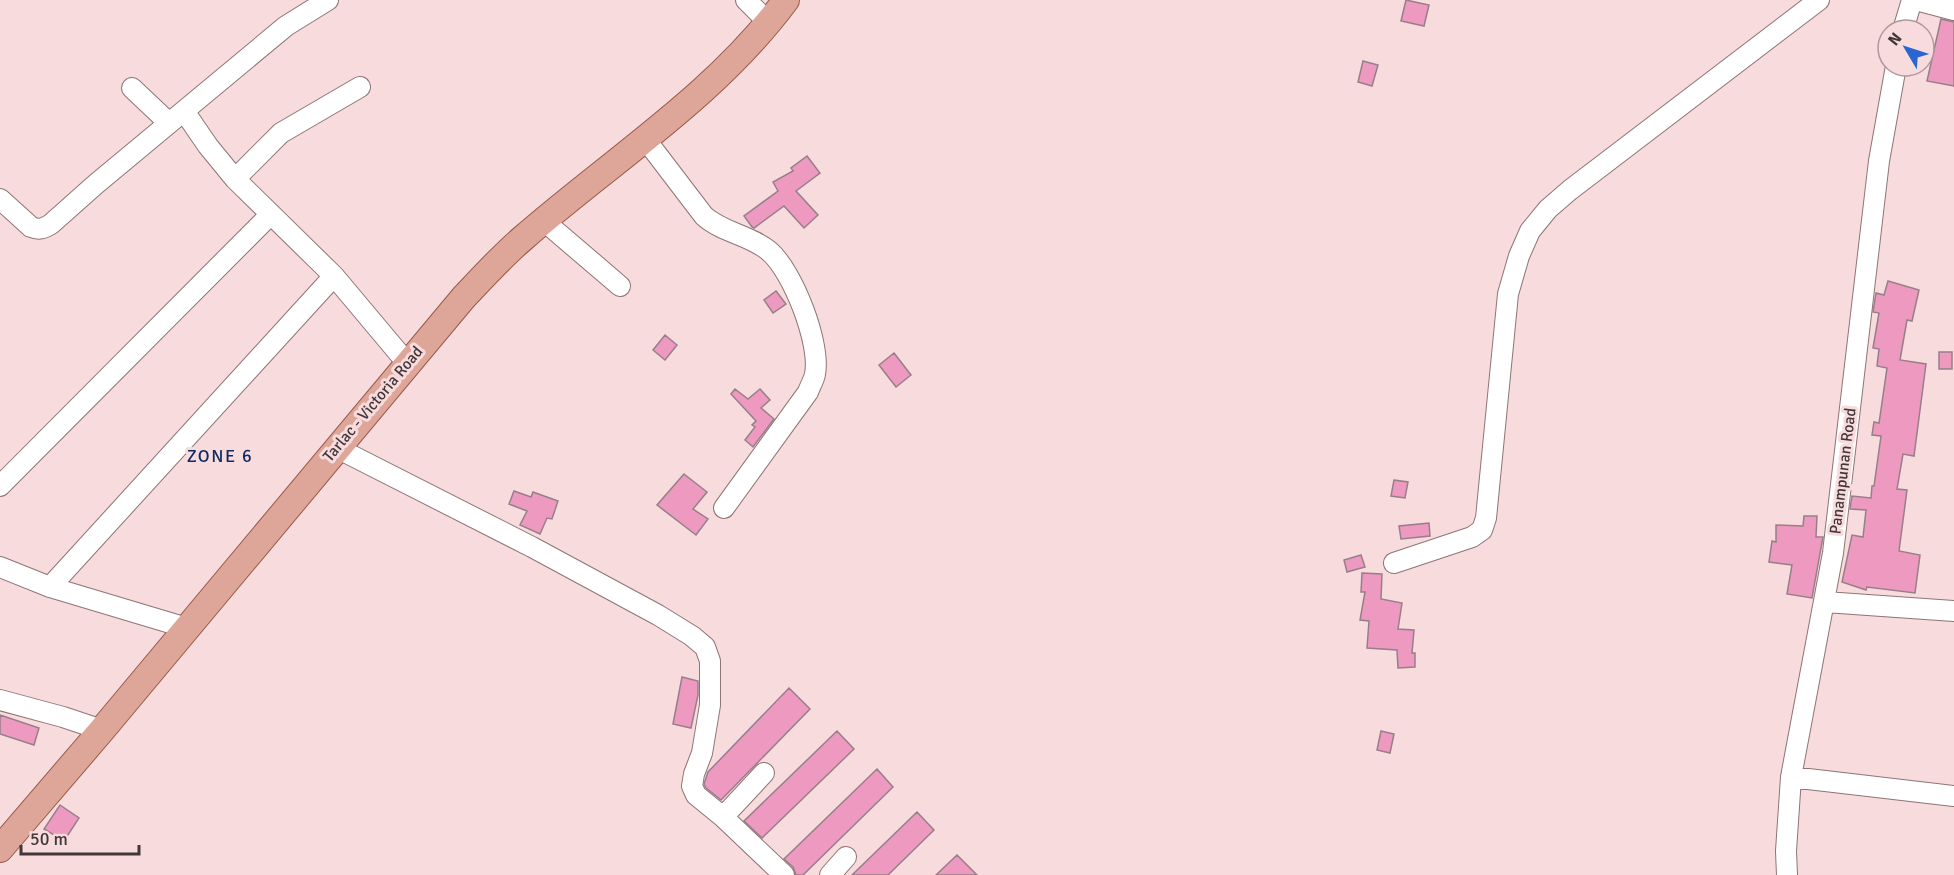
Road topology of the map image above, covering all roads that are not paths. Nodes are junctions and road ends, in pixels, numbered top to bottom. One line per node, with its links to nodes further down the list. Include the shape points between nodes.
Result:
1 (328, 0): 12 (street, via 286,26)
2 (746, 0): 8 (street)
3 (786, 0): 8 (main road, Tarlac - Victoria Road)
4 (1819, 0): 24 (street, via 1570,190 1530,231 1508,294 1482,530 1472,537)
5 (1914, 0): 6 (street); 7 (street)
6 (1954, 10)
7 (1907, 18)
8 (768, 22): 13 (main road, Tarlac - Victoria Road, via 721,73)
9 (1894, 78): 27 (street, Panampunan Road, via 1879,161)
10 (360, 87): 14 (street, via 281,133)
11 (132, 88): 12 (street)
12 (177, 117): 14 (street); 15 (street, via 44,228 31,226)
13 (646, 140): 17 (main road, Tarlac - Victoria Road); 23 (street, via 704,216 769,250 781,264 805,310 815,360 808,392)
14 (235, 179): 16 (street)
15 (0, 199)
16 (271, 214): 18 (street); 22 (street)
17 (544, 221): 19 (street); 20 (main road, Tarlac - Victoria Road, via 495,264)
18 (334, 276): 20 (street); 26 (street)
19 (620, 286)
20 (407, 363): 21 (main road, Tarlac - Victoria Road)
21 (337, 448): 29 (main road, Tarlac - Victoria Road); 35 (street, via 658,615 705,647 710,661 710,705 693,786 696,795)
22 (0, 486)
23 (724, 508)
24 (1394, 563)
25 (0, 567): 26 (street)
26 (50, 587): 29 (street)
27 (1825, 602): 28 (street); 33 (street, Panampunan Road)
28 (1954, 611)
29 (188, 628): 31 (main road, Tarlac - Victoria Road)
30 (0, 699): 31 (street)
31 (102, 730): 36 (main road, Tarlac - Victoria Road)
32 (764, 772): 35 (street)
33 (1791, 777): 34 (street); 40 (street, Panampunan Road)
34 (1954, 796)
35 (723, 817): 38 (street)
36 (0, 849)
37 (846, 857): 39 (street)
38 (784, 875)
39 (830, 875)
40 (1787, 875)

